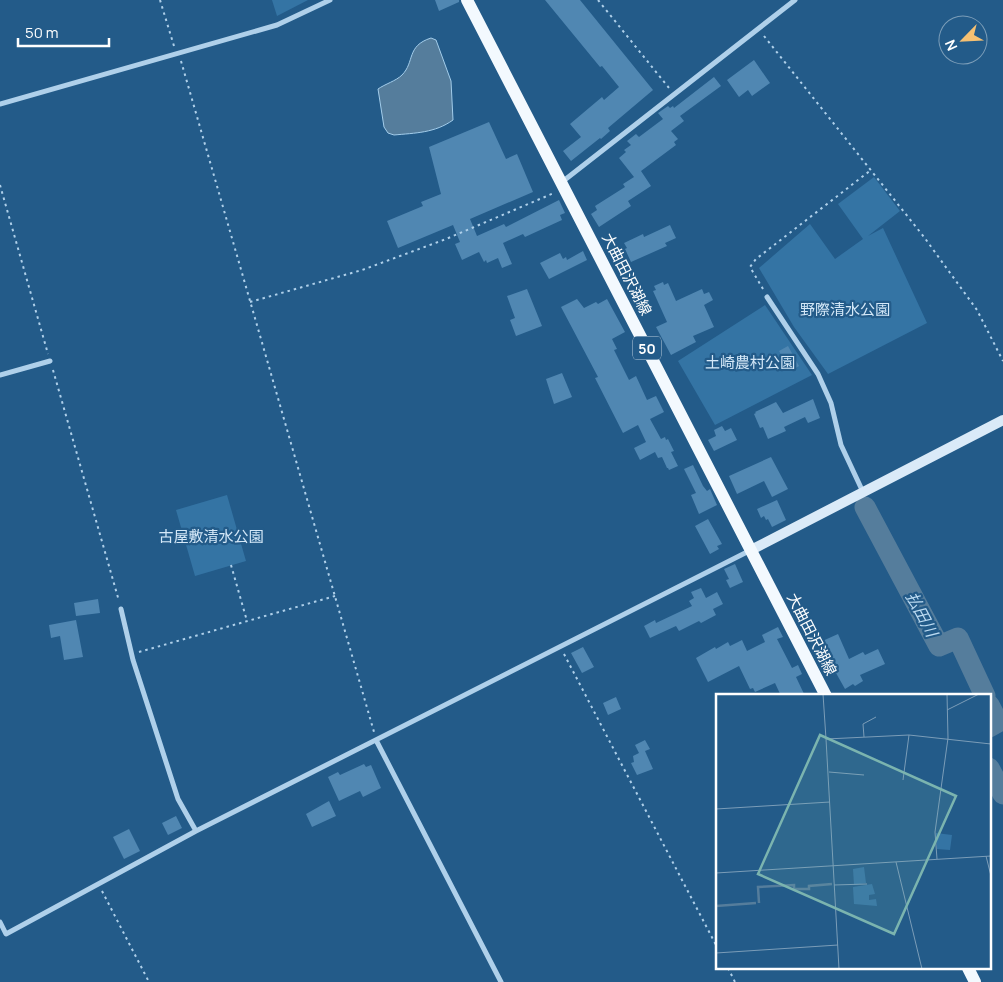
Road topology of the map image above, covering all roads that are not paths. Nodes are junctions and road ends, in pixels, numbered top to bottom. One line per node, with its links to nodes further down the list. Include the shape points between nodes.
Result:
1 (330, 0): 4 (street, via 277,25)
2 (467, 0): 5 (main road, 大曲田沢湖線 / 50)
3 (795, 0): 5 (street)
4 (0, 104)
5 (563, 185): 11 (main road, 大曲田沢湖線 / 50)
6 (767, 298): 10 (street, via 818,374 831,403 842,445)
7 (50, 361): 8 (street)
8 (0, 375)
9 (1003, 420): 10 (street)
10 (864, 492): 11 (street)
11 (751, 550): 13 (main road, 大曲田沢湖線 / 50); 14 (street)
12 (121, 608): 15 (street, via 132,654 178,799)
13 (825, 694)
14 (376, 740): 15 (street); 20 (street)
15 (196, 831): 17 (street)
16 (0, 922): 17 (street)
17 (6, 934): 18 (street)
18 (0, 938)
19 (969, 970): 21 (main road)
20 (501, 982)
21 (975, 982)

